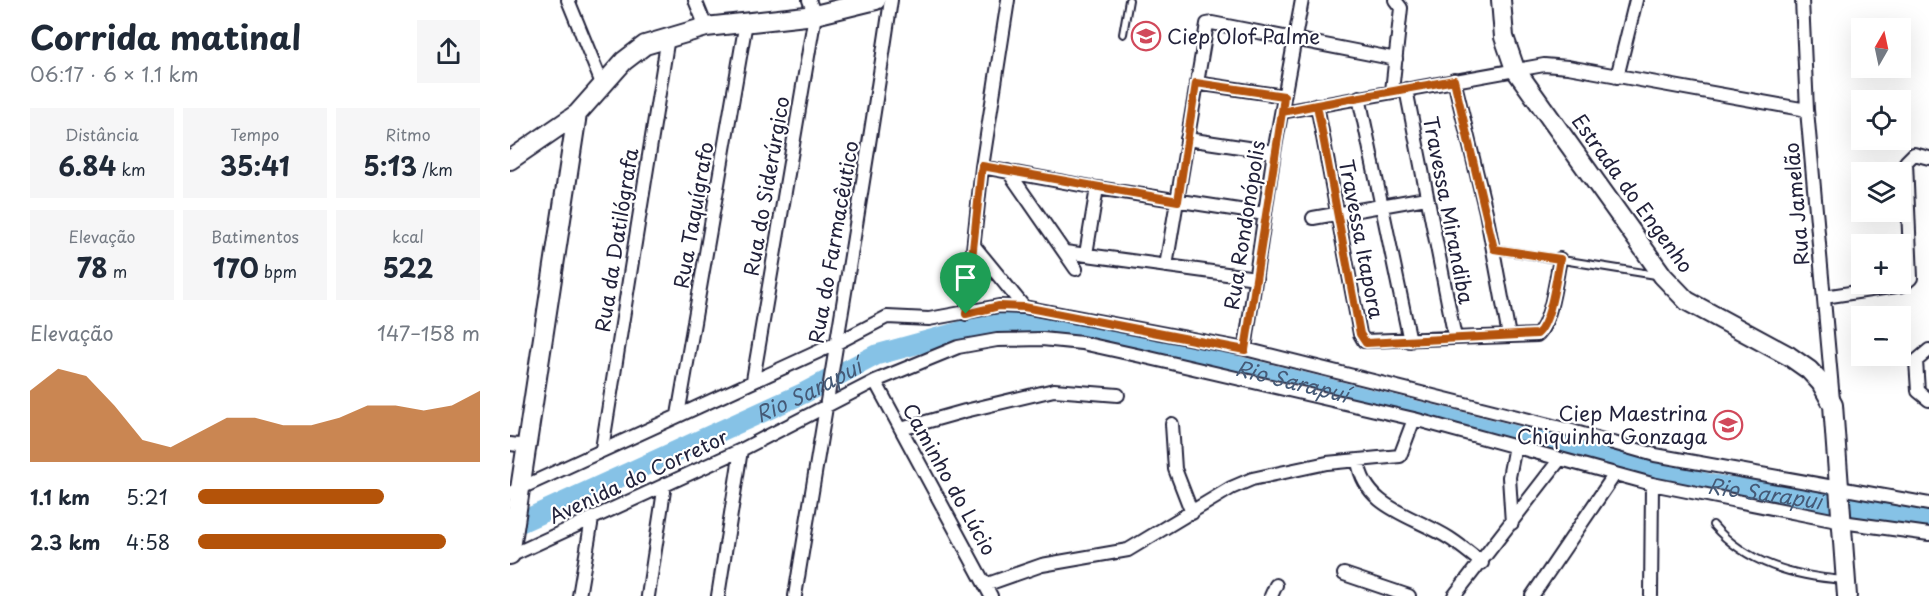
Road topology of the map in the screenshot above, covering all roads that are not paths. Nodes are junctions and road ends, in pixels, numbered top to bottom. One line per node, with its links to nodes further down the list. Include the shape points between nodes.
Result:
1 (568, 0): 23 (street)
2 (695, 0): 14 (street)
3 (876, 0): 12 (street)
4 (891, 0): 62 (street, Rua do Farmacêutico)
5 (1008, 0): 36 (street)
6 (1129, 0): 15 (lane)
7 (1302, 0): 17 (street, Rua Rondonópolis)
8 (1395, 0): 18 (street, via 1401,8)
9 (1501, 0): 19 (street, Estrada do Engenho, via 1504,37)
10 (1636, 0): 20 (street)
11 (1802, 0): 29 (street, Rua Jamelão)
12 (812, 7): 13 (street); 63 (street, Rua do Siderúrgico)
13 (746, 22): 14 (street); 69 (street, Rua Taquígrafo)
14 (706, 27): 16 (street)
15 (1123, 34)
16 (668, 37): 23 (street, via 645,45); 75 (street, Rua da Datilógrafa)
17 (1295, 40): 18 (street); 22 (street, via 1207,24); 26 (street, Rua Rondonópolis)
18 (1396, 59): 25 (street)
19 (1515, 69): 20 (street, via 1544,65); 21 (street); 52 (street, Estrada do Engenho)
20 (1617, 77): 29 (street)
21 (1454, 80): 24 (street); 46 (street)
22 (1196, 83): 26 (street); 32 (street)
23 (603, 86): 31 (street)
24 (1406, 89): 25 (street); 39 (street, Travessa Mirandiba)
25 (1392, 91): 27 (street)
26 (1284, 96): 30 (street, Rua Rondonópolis)
27 (1359, 97): 28 (street); 41 (street)
28 (1317, 105): 30 (street); 42 (street, Travessa Itapora)
29 (1807, 110): 54 (street, Rua Jamelão)
30 (1282, 112): 33 (street, Rua Rondonópolis)
31 (577, 114): 34 (street); 73 (street)
32 (1187, 139): 33 (street); 40 (street)
33 (1274, 152): 43 (street, Rua Rondonópolis)
34 (511, 155)
35 (1929, 158): 54 (street, via 1914,153 1906,162 1911,278 1903,285)
36 (982, 166): 37 (street); 45 (street)
37 (1008, 171): 38 (street); 47 (street)
38 (1097, 188): 40 (street); 48 (street)
39 (1426, 198): 41 (street); 58 (street, Travessa Mirandiba)
40 (1178, 201): 43 (street); 50 (street)
41 (1381, 206): 42 (street); 59 (street)
42 (1337, 213): 44 (street); 59 (street, Travessa Itapora, via 1362,340)
43 (1265, 214): 53 (street, Rua Rondonópolis)
44 (1313, 218)
45 (975, 247): 55 (street); 56 (street)
46 (1494, 249): 49 (lane); 57 (street)
47 (1065, 252): 48 (street); 51 (street)
48 (1086, 254): 50 (street)
49 (1560, 259): 52 (lane); 57 (street, Travessa Itapora, via 1542,330 1530,336)
50 (1166, 266): 53 (street)
51 (1076, 269)
52 (1663, 276): 67 (street, Estrada do Engenho, via 1687,301 1809,370)
53 (1256, 278): 60 (street, Rua Rondonópolis)
54 (1824, 297): 67 (street, Rua Jamelão)
55 (1024, 307): 56 (street, Avenida do Corretor, via 999,306); 60 (street, Avenida do Corretor)
56 (966, 314): 62 (street, Avenida do Corretor, via 929,319 887,317)
57 (1509, 336): 58 (street, Travessa Itapora)
58 (1455, 338): 59 (street, Travessa Itapora)
59 (1410, 341)
60 (1245, 350): 83 (street, Avenida do Corretor, via 1565,429)
61 (1929, 350): 66 (street, via 1916,361 1918,391)
62 (834, 351): 63 (street, Avenida do Corretor); 68 (street, Rua do Farmacêutico)
63 (753, 380): 69 (street, Avenida do Corretor)
64 (875, 381): 68 (street, Avenida do Corretor); 70 (street, Avenida do Corretor, via 958,347 997,340 1042,339 1082,343); 72 (street, Caminho do Lúcio)
65 (1118, 395): 72 (street, via 1054,390)
66 (1929, 400)
67 (1833, 405): 83 (street, Estrada do Engenho)
68 (825, 409): 76 (street, Avenida do Corretor); 98 (street, Rua do Farmacêutico)
69 (678, 415): 75 (street, Avenida do Corretor)
70 (1414, 419): 74 (street, Avenida do Corretor); 78 (street, via 1400,456)
71 (1172, 424): 85 (street, via 1175,469)
72 (901, 429): 94 (street, Caminho do Lúcio)
73 (518, 445): 82 (street)
74 (1515, 446): 77 (street, Avenida do Corretor); 87 (street, via 1509,477)
75 (602, 449): 82 (street, Avenida do Corretor)
76 (741, 450): 80 (street, Avenida do Corretor); 97 (street)
77 (1560, 459): 79 (street, Avenida do Corretor); 87 (street)
78 (1358, 461): 85 (street, via 1328,463 1252,480 1231,488); 91 (street, via 1360,477 1376,497 1448,537)
79 (1615, 474): 81 (street, Avenida do Corretor); 101 (street)
80 (665, 484): 86 (street, Avenida do Corretor); 96 (street)
81 (1653, 484): 83 (street, Avenida do Corretor); 102 (street)
82 (515, 491): 90 (street, via 517,511)
83 (1840, 504): 84 (street, Avenida do Corretor); 89 (street, Avenida do Corretor); 93 (street, Estrada do Engenho)
84 (1929, 504)
85 (1192, 513): 94 (street, via 1128,550 1042,565)
86 (592, 519): 90 (street, Avenida do Corretor); 95 (street)
87 (1512, 523): 91 (street)
88 (1713, 525): 93 (lane, via 1736,547 1767,564)
89 (1929, 534)
90 (510, 556)
91 (1482, 563): 100 (street)
92 (1344, 574): 99 (street)
93 (1847, 588)
94 (989, 593)
95 (579, 596)
96 (648, 596)
97 (718, 596)
98 (795, 596)
99 (1409, 596)
100 (1454, 596)
101 (1532, 596)
102 (1652, 596)

